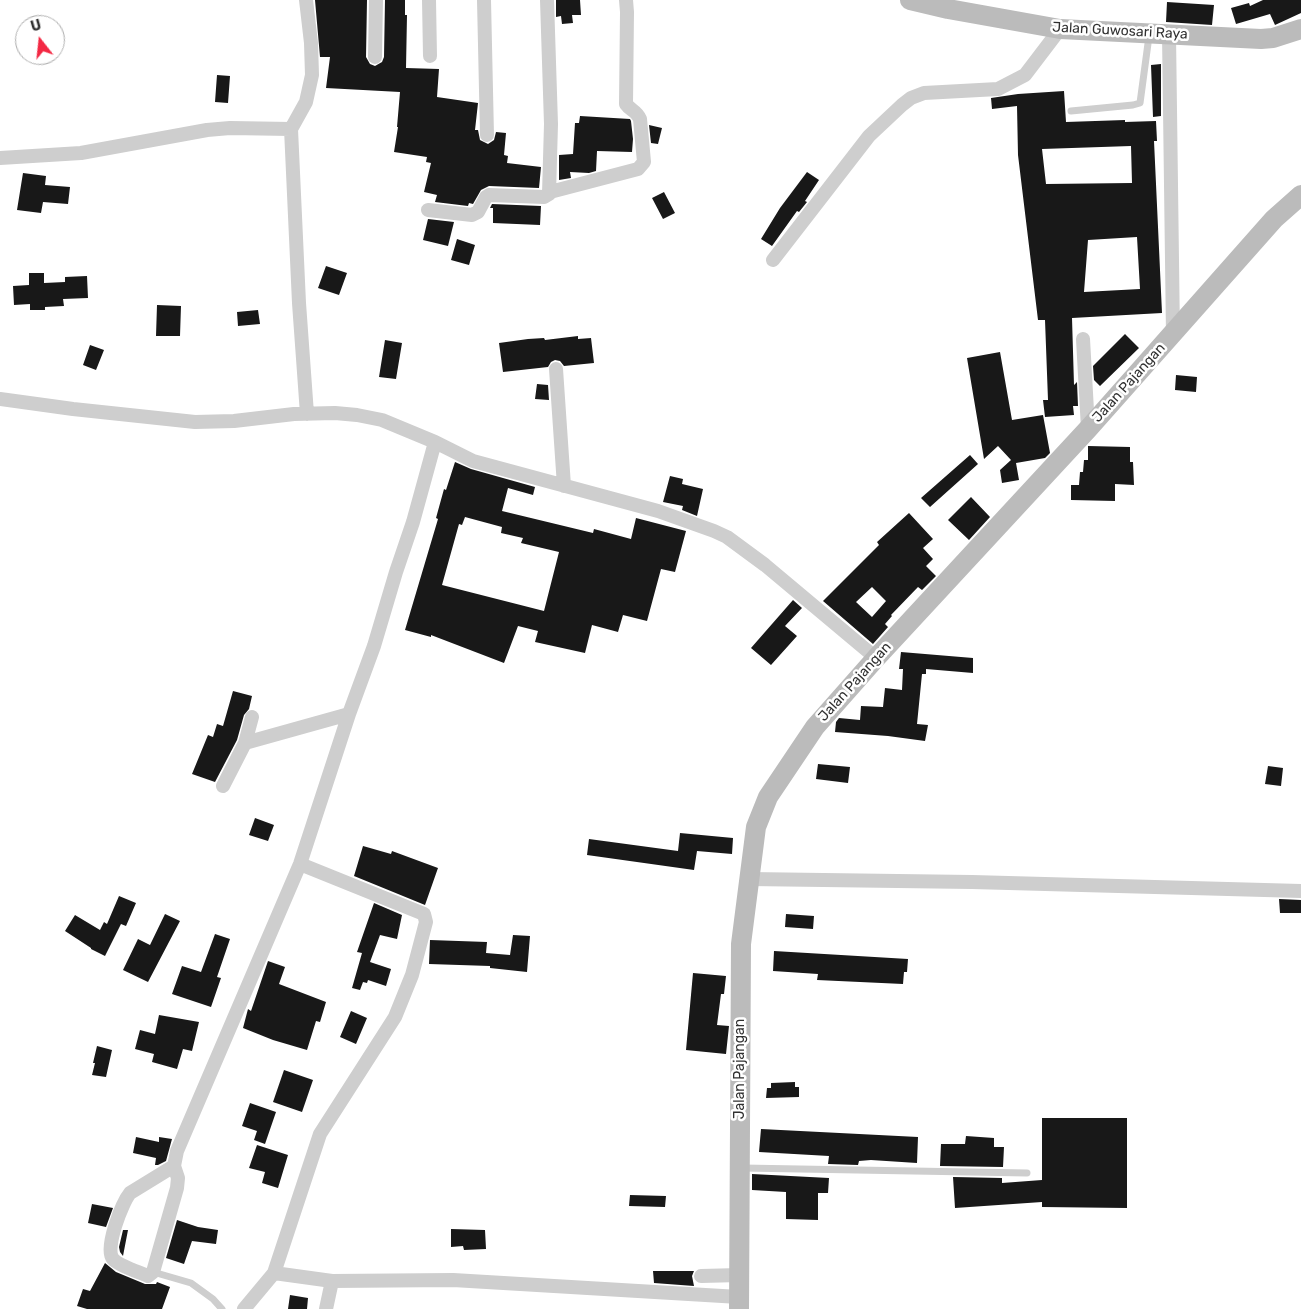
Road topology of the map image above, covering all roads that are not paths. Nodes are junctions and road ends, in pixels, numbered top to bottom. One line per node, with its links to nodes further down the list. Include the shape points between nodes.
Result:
1 (306, 0): 14 (street, via 312,75 306,102)
2 (376, 0): 12 (street)
3 (429, 0): 11 (street)
4 (484, 0): 15 (street)
5 (547, 0): 17 (street)
6 (626, 0): 17 (street, via 626,104 640,119 644,162 638,168)
7 (910, 0): 8 (main road, Jalan Guwosari Raya)
8 (1060, 29): 10 (main road, Jalan Guwosari Raya); 20 (street, via 1025,75 998,88 924,93 902,105 869,136)
9 (1301, 29): 10 (main road, Jalan Guwosari Raya, via 1261,39)
10 (1159, 33): 13 (lane, via 1140,103); 21 (street)
11 (430, 56)
12 (375, 57)
13 (1071, 111)
14 (291, 129): 16 (street, via 214,129 81,153); 25 (street)
15 (487, 136)
16 (0, 158)
17 (550, 192): 19 (street, via 544,197 489,195 478,212 472,215)
18 (1301, 195): 21 (main road, Jalan Pajangan, via 1274,219)
19 (428, 210)
20 (773, 260)
21 (1172, 335): 26 (main road, Jalan Pajangan)
22 (1083, 339): 26 (street)
23 (556, 370): 28 (street)
24 (0, 398): 25 (street, via 194,422)
25 (307, 414): 27 (street, via 357,415 382,420)
26 (1088, 429): 29 (main road, Jalan Pajangan)
27 (435, 442): 28 (street, via 473,461); 30 (street, via 374,646)
28 (564, 486): 29 (street, via 658,511 727,537)
29 (876, 658): 35 (main road, Jalan Pajangan, via 816,727 768,797 756,827)
30 (349, 714): 32 (street); 34 (street)
31 (252, 717): 32 (street)
32 (245, 743): 33 (street)
33 (223, 786)
34 (300, 864): 37 (street, via 177,1151); 41 (street, via 424,914 426,922 412,975 394,1017 320,1134)
35 (749, 879): 36 (street); 38 (main road, Jalan Pajangan, via 741,944)
36 (1301, 891)
37 (174, 1166): 40 (street, via 177,1188); 40 (street, via 124,1200 109,1247 114,1261 148,1276)
38 (740, 1168): 39 (lane); 42 (main road, Jalan Pajangan)
39 (1027, 1173)
40 (153, 1272): 46 (lane, via 191,1283)
41 (274, 1273): 44 (street); 47 (street)
42 (740, 1275): 43 (street); 45 (main road, Jalan Pajangan)
43 (701, 1276)
44 (332, 1281): 45 (street, via 454,1280); 48 (street)
45 (739, 1303)
46 (222, 1309)
47 (244, 1309)
48 (326, 1309)

